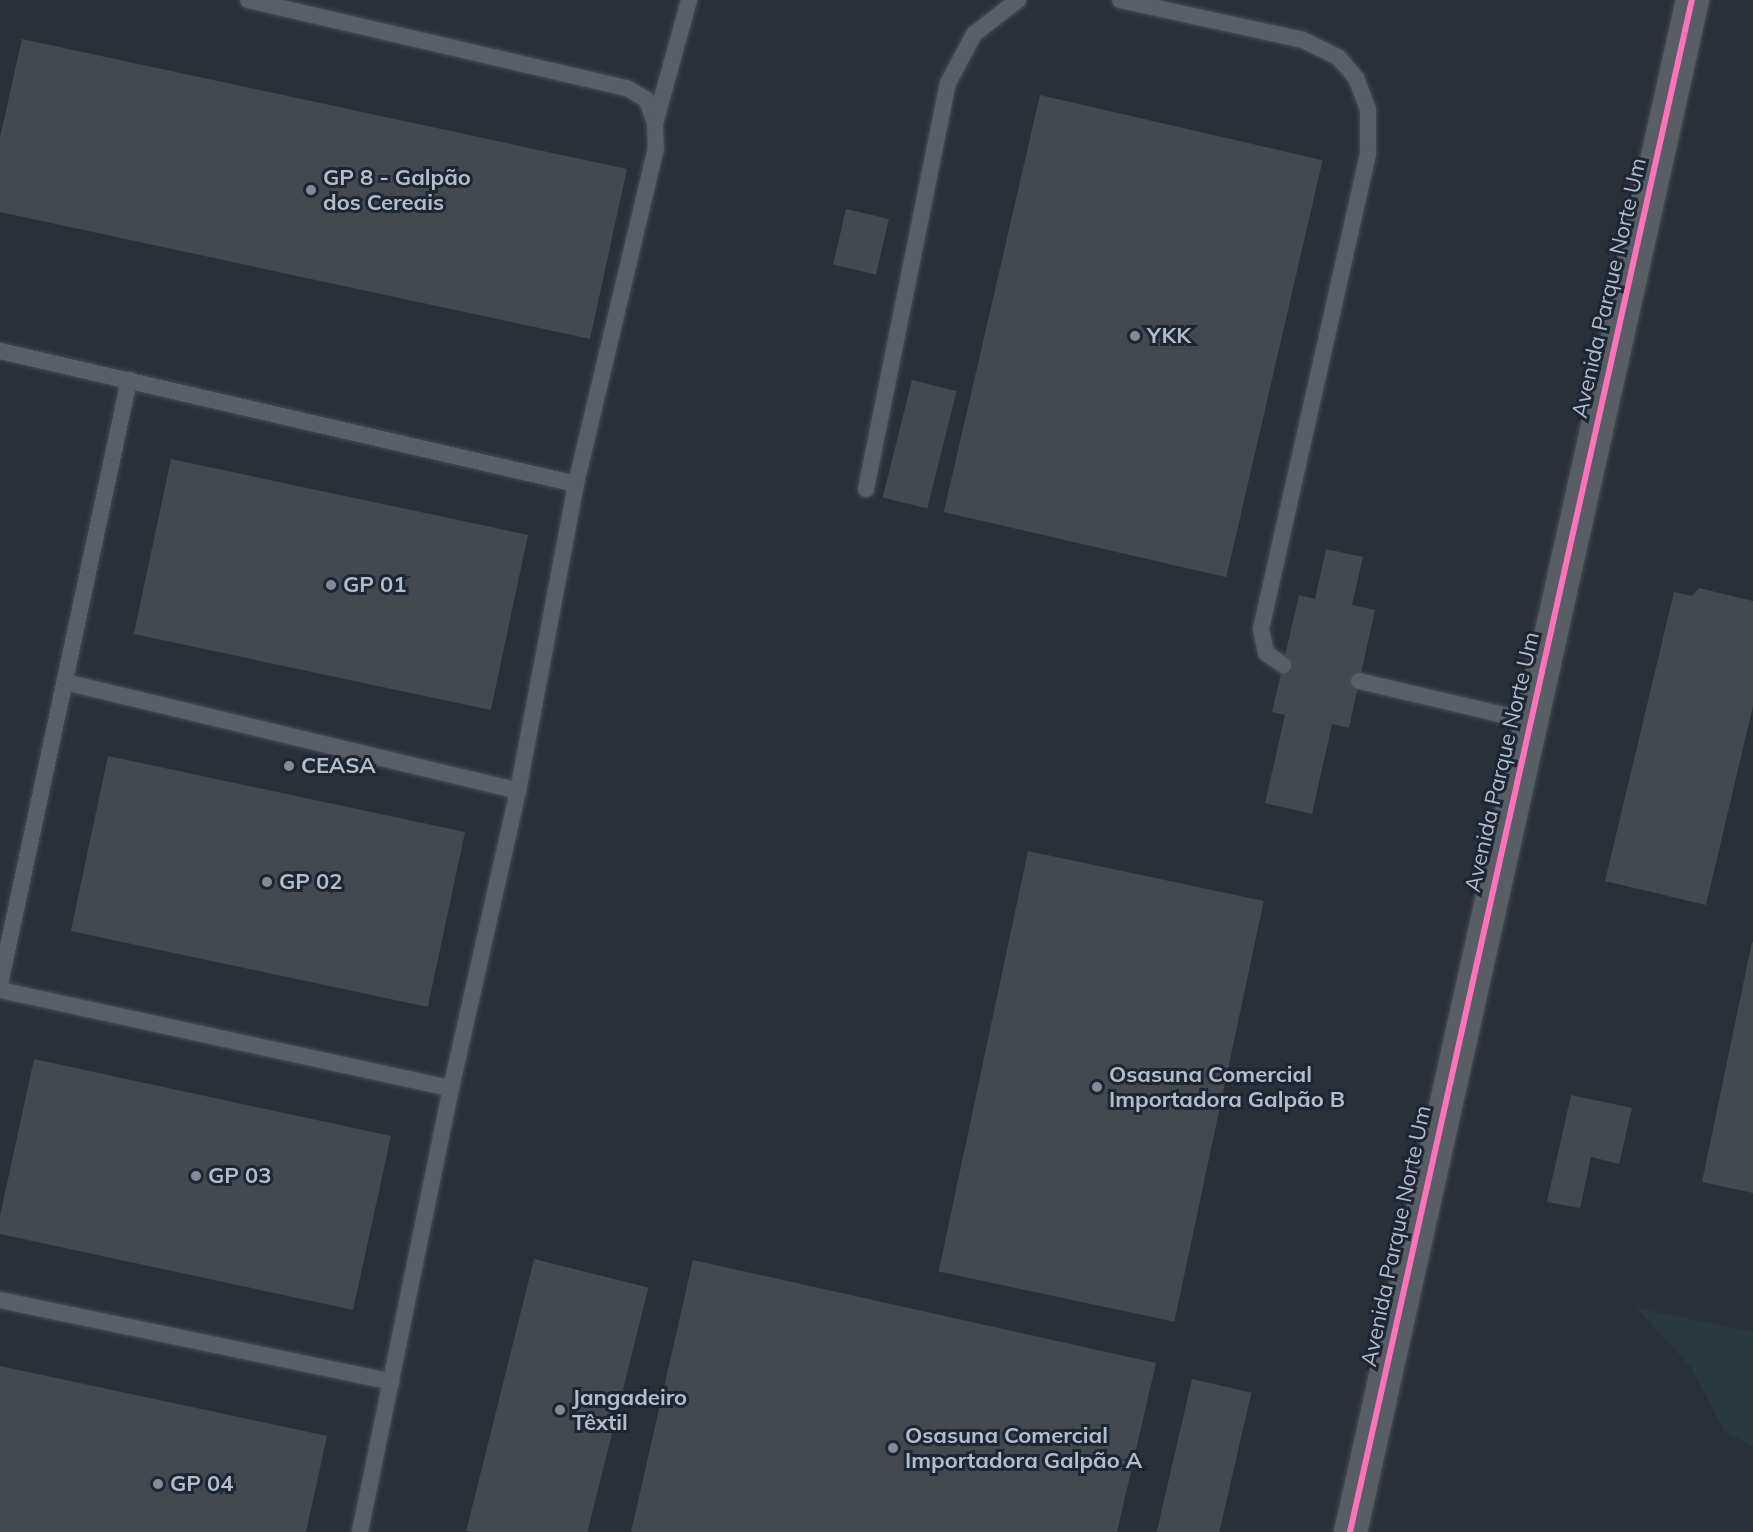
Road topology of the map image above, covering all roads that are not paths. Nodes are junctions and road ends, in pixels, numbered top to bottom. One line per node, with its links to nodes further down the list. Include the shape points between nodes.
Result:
1 (248, 0): 6 (lane, via 627,88 647,100)
2 (689, 0): 6 (lane)
3 (1018, 0): 10 (lane, via 974,34 948,83)
4 (1120, 0): 11 (lane, via 1303,40 1338,57 1356,78 1368,109 1368,154 1261,629 1266,653)
5 (1692, 0): 14 (street, Avenida Parque Norte Um)
6 (655, 123): 9 (lane, via 656,147)
7 (0, 351): 8 (lane)
8 (129, 380): 9 (lane); 13 (lane)
9 (576, 484): 15 (lane)
10 (866, 489)
11 (1283, 665)
12 (1359, 681): 14 (lane)
13 (65, 682): 15 (lane); 16 (lane)
14 (1530, 721): 22 (street, Avenida Parque Norte Um)
15 (518, 791): 18 (lane)
16 (0, 984)
17 (0, 990): 18 (lane)
18 (451, 1088): 20 (lane)
19 (0, 1300): 20 (lane)
20 (392, 1382): 21 (lane)
21 (360, 1532)
22 (1350, 1532)

